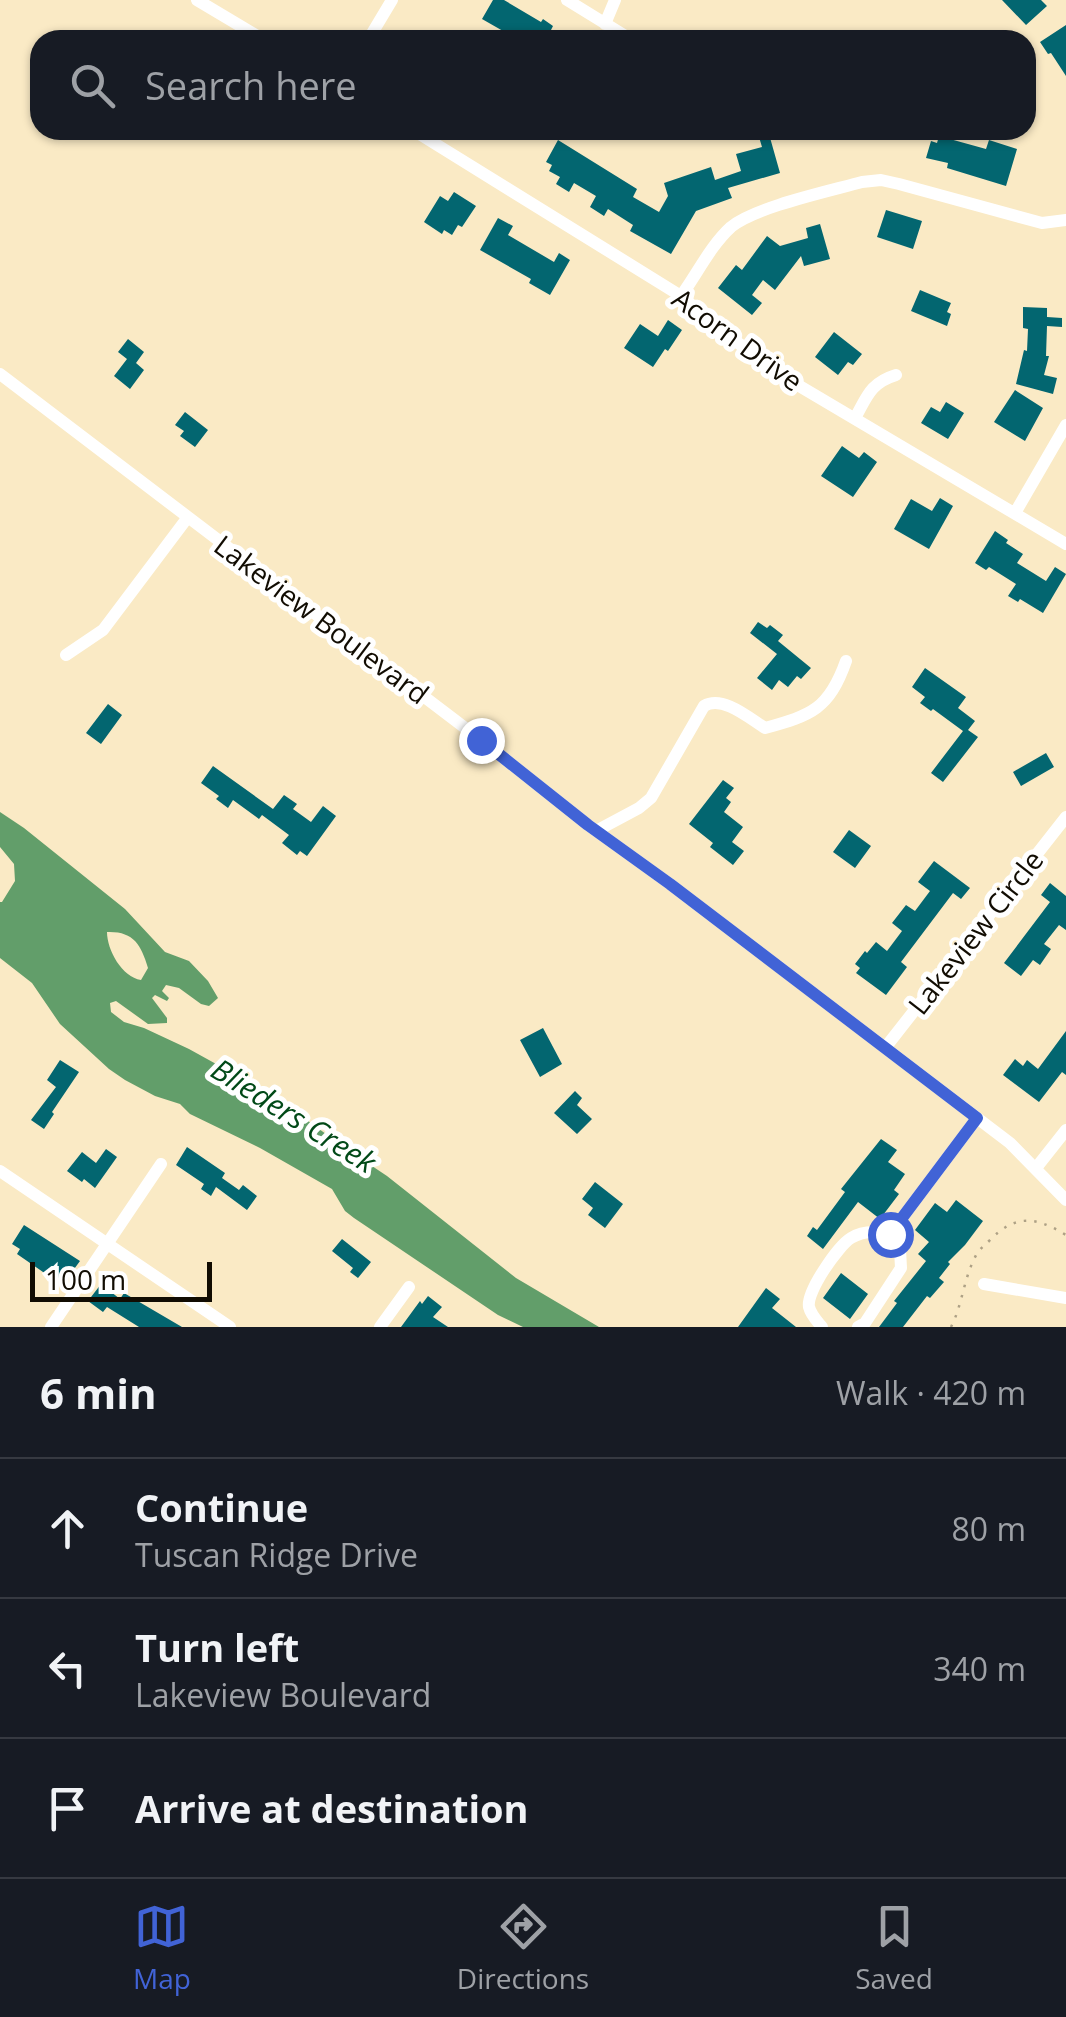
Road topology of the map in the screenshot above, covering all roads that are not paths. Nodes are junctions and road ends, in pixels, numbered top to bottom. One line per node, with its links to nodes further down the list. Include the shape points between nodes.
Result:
1 (197, 0): 6 (street)
2 (392, 0): 7 (street)
3 (567, 0): 5 (street)
4 (615, 0): 5 (street)
5 (605, 24): 8 (street)
6 (247, 30)
7 (374, 30)
8 (615, 30)
9 (428, 140): 11 (street, Acorn Drive)
10 (1066, 220): 11 (street, via 1042,223 899,184 862,182 750,215 722,237)
11 (681, 296): 14 (street, Acorn Drive, via 796,384)
12 (0, 374): 17 (street, Lakeview Boulevard)
13 (896, 375): 14 (street, via 874,385)
14 (855, 418): 16 (street, Acorn Drive)
15 (1066, 426): 16 (street)
16 (1015, 513): 18 (street, Acorn Drive)
17 (188, 516): 19 (street, via 103,630); 22 (street, Lakeview Boulevard)
18 (1066, 544)
19 (66, 654)
20 (846, 661): 22 (street, via 822,705 766,728 709,702 652,798)
21 (1066, 816): 23 (street, Lakeview Circle)
22 (596, 830): 23 (street, Lakeview Boulevard)
23 (885, 1048): 24 (street, Lakeview Boulevard)
24 (977, 1118): 27 (street, Lakeview Boulevard); 30 (street)
25 (1066, 1130): 27 (street)
26 (162, 1164): 31 (street)
27 (1036, 1168): 29 (street, Lakeview Boulevard)
28 (0, 1171): 31 (street)
29 (1066, 1200)
30 (890, 1234): 39 (street, via 864,1233 842,1246 810,1293 808,1306); 40 (street, via 901,1268)
31 (107, 1245): 35 (street); 36 (street)
32 (984, 1284): 34 (street)
33 (409, 1286): 38 (street)
34 (1066, 1298)
35 (214, 1322): 37 (street)
36 (51, 1327)
37 (230, 1327)
38 (380, 1327)
39 (822, 1327)
40 (858, 1327)

